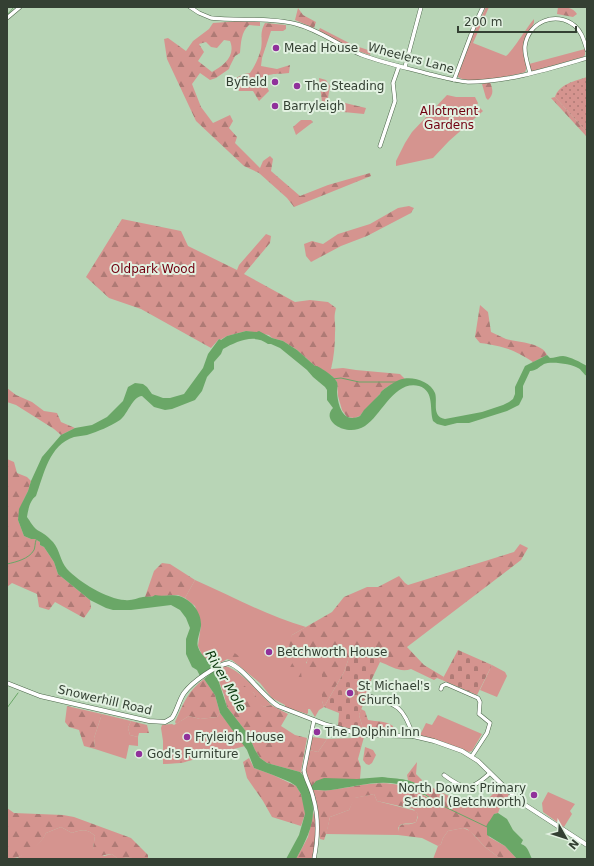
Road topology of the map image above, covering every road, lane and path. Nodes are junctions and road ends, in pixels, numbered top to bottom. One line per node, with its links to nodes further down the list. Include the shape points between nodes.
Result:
1 (20, 7): 5 (street)
2 (190, 7): 8 (street, Wheelers Lane, via 211,18 295,23 363,55)
3 (421, 7): 9 (street)
4 (482, 7): 11 (street)
5 (7, 18)
6 (587, 50): 10 (street, via 581,33 575,26 559,19 544,20 532,29 526,41 525,52)
7 (587, 58): 10 (street, Wheelers Lane)
8 (399, 66): 9 (street, Wheelers Lane); 12 (street, via 393,83 395,101)
9 (405, 67): 11 (street, Wheelers Lane)
10 (530, 73): 11 (street, Wheelers Lane, via 480,81)
11 (454, 80)
12 (380, 146)
13 (7, 683): 16 (street, Snowerhill Road, via 40,696 165,722 172,718 184,693 217,667 229,663 270,701)
14 (441, 689): 18 (street, via 446,684 478,698 479,714 490,723 487,733)
15 (369, 696): 17 (street, via 398,707 405,715)
16 (314, 720): 17 (street, via 368,735); 22 (street, via 304,770 313,797 316,817 318,835)
17 (413, 736): 18 (street, via 434,741)
18 (472, 756): 19 (street)
19 (490, 773): 20 (street, via 473,787 461,786); 21 (street, via 519,801)
20 (444, 775)
21 (587, 845)
22 (314, 859)

